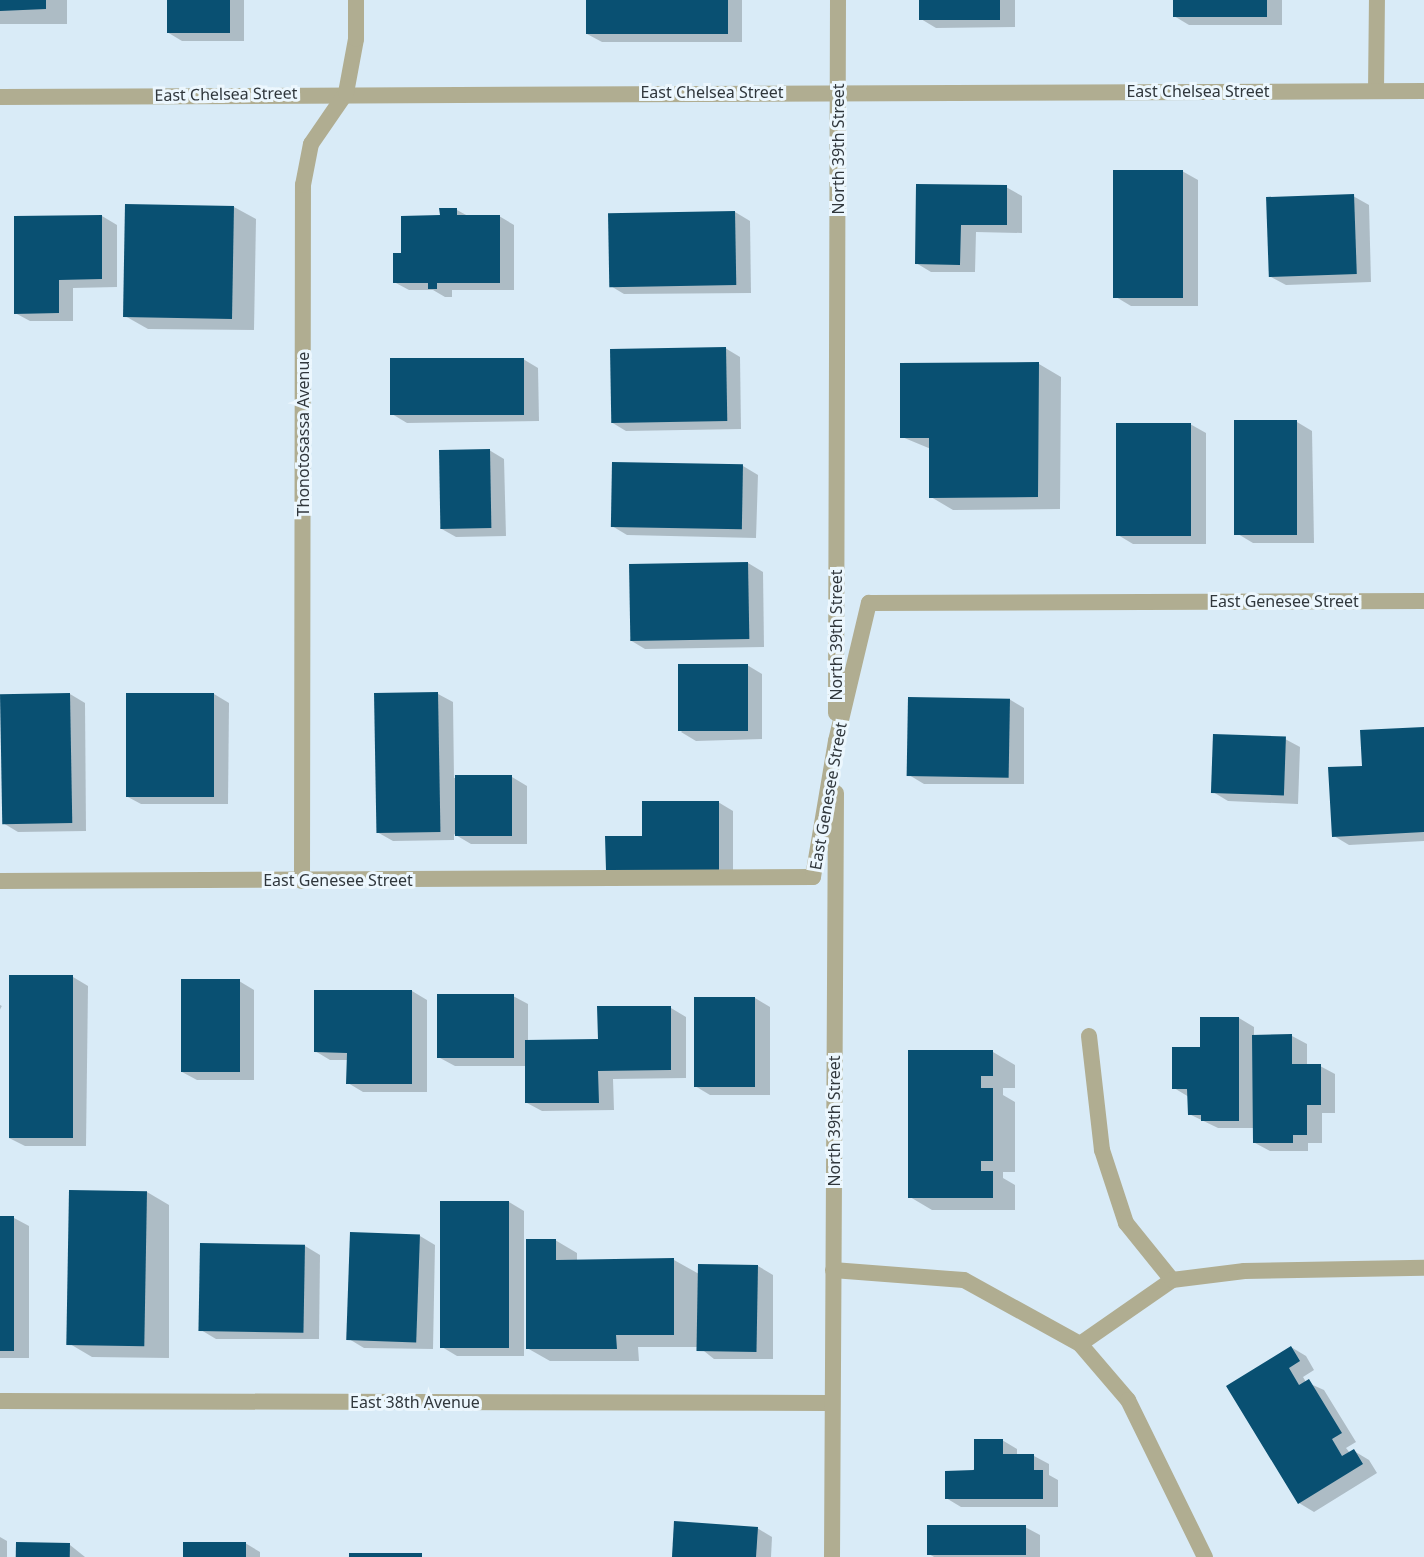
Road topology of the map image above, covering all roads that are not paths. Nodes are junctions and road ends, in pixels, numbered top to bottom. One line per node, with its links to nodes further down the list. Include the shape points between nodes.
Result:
1 (356, 0): 7 (street, Thonotosassa Avenue, via 356,39)
2 (838, 0): 6 (street, North 39th Street)
3 (1377, 0): 4 (street)
4 (1376, 91): 5 (street, East Chelsea Street); 6 (street, East Chelsea Street)
5 (1424, 91)
6 (838, 92): 7 (street, East Chelsea Street); 10 (street, North 39th Street)
7 (346, 93): 8 (street, East Chelsea Street); 12 (street, Thonotosassa Avenue, via 311,144 303,185)
8 (0, 97)
9 (1424, 601): 10 (street, East Genesee Street, via 868,603)
10 (836, 741): 12 (street, East Genesee Street, via 813,877); 15 (street, North 39th Street)
11 (0, 881): 12 (street, East Genesee Street)
12 (302, 881)
13 (1089, 1036): 16 (street, via 1102,1150 1126,1222)
14 (1424, 1268): 16 (street, via 1244,1271)
15 (833, 1270): 17 (street, via 964,1280); 19 (street, North 39th Street)
16 (1172, 1281): 17 (street)
17 (1080, 1344): 21 (street, via 1128,1400)
18 (0, 1401): 19 (street, East 38th Avenue)
19 (830, 1403): 20 (street, North 39th Street)
20 (832, 1557)
21 (1205, 1557)

